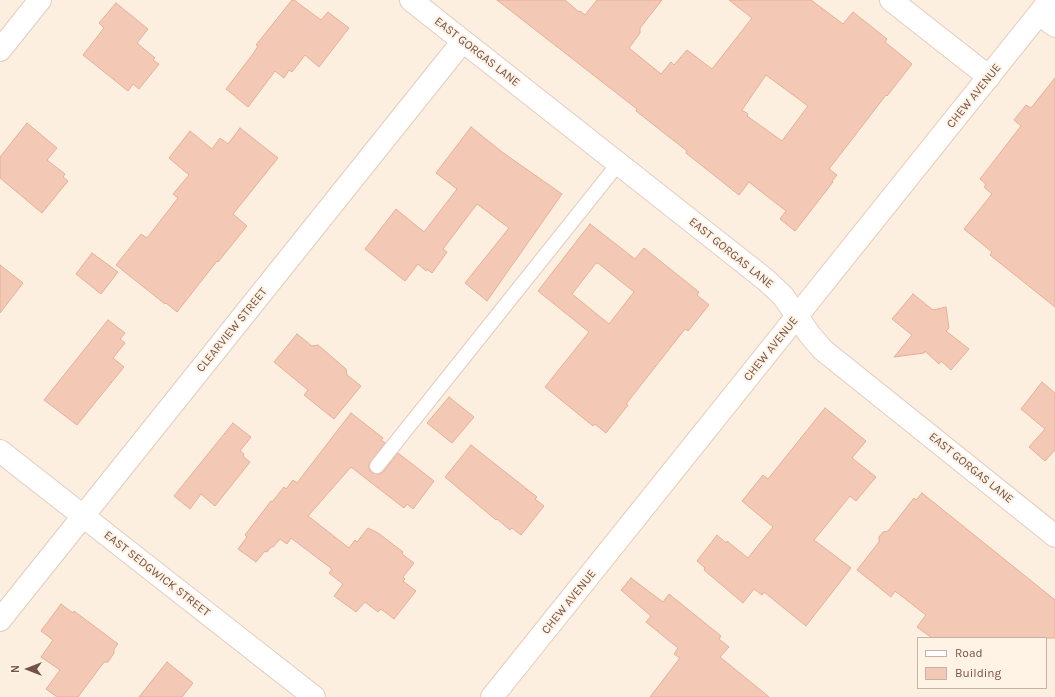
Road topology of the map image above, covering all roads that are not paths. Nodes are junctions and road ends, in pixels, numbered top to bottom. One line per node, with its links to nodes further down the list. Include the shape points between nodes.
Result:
1 (40, 0): 6 (street)
2 (411, 0): 5 (street, EAST GORGAS LANE)
3 (891, 0): 7 (street)
4 (1048, 13): 7 (street, CHEW AVENUE)
5 (463, 41): 8 (street, EAST GORGAS LANE); 12 (street, CLEARVIEW STREET)
6 (0, 50)
7 (988, 77): 9 (street, CHEW AVENUE)
8 (618, 164): 9 (street, EAST GORGAS LANE, via 766,280); 11 (lane)
9 (797, 317): 13 (street, EAST GORGAS LANE, via 824,350); 16 (street, CHEW AVENUE)
10 (0, 451): 12 (street, EAST SEDGWICK STREET)
11 (377, 466)
12 (83, 516): 14 (street, CLEARVIEW STREET); 15 (street, EAST SEDGWICK STREET)
13 (1055, 536)
14 (0, 620)
15 (314, 697)
16 (492, 697)

